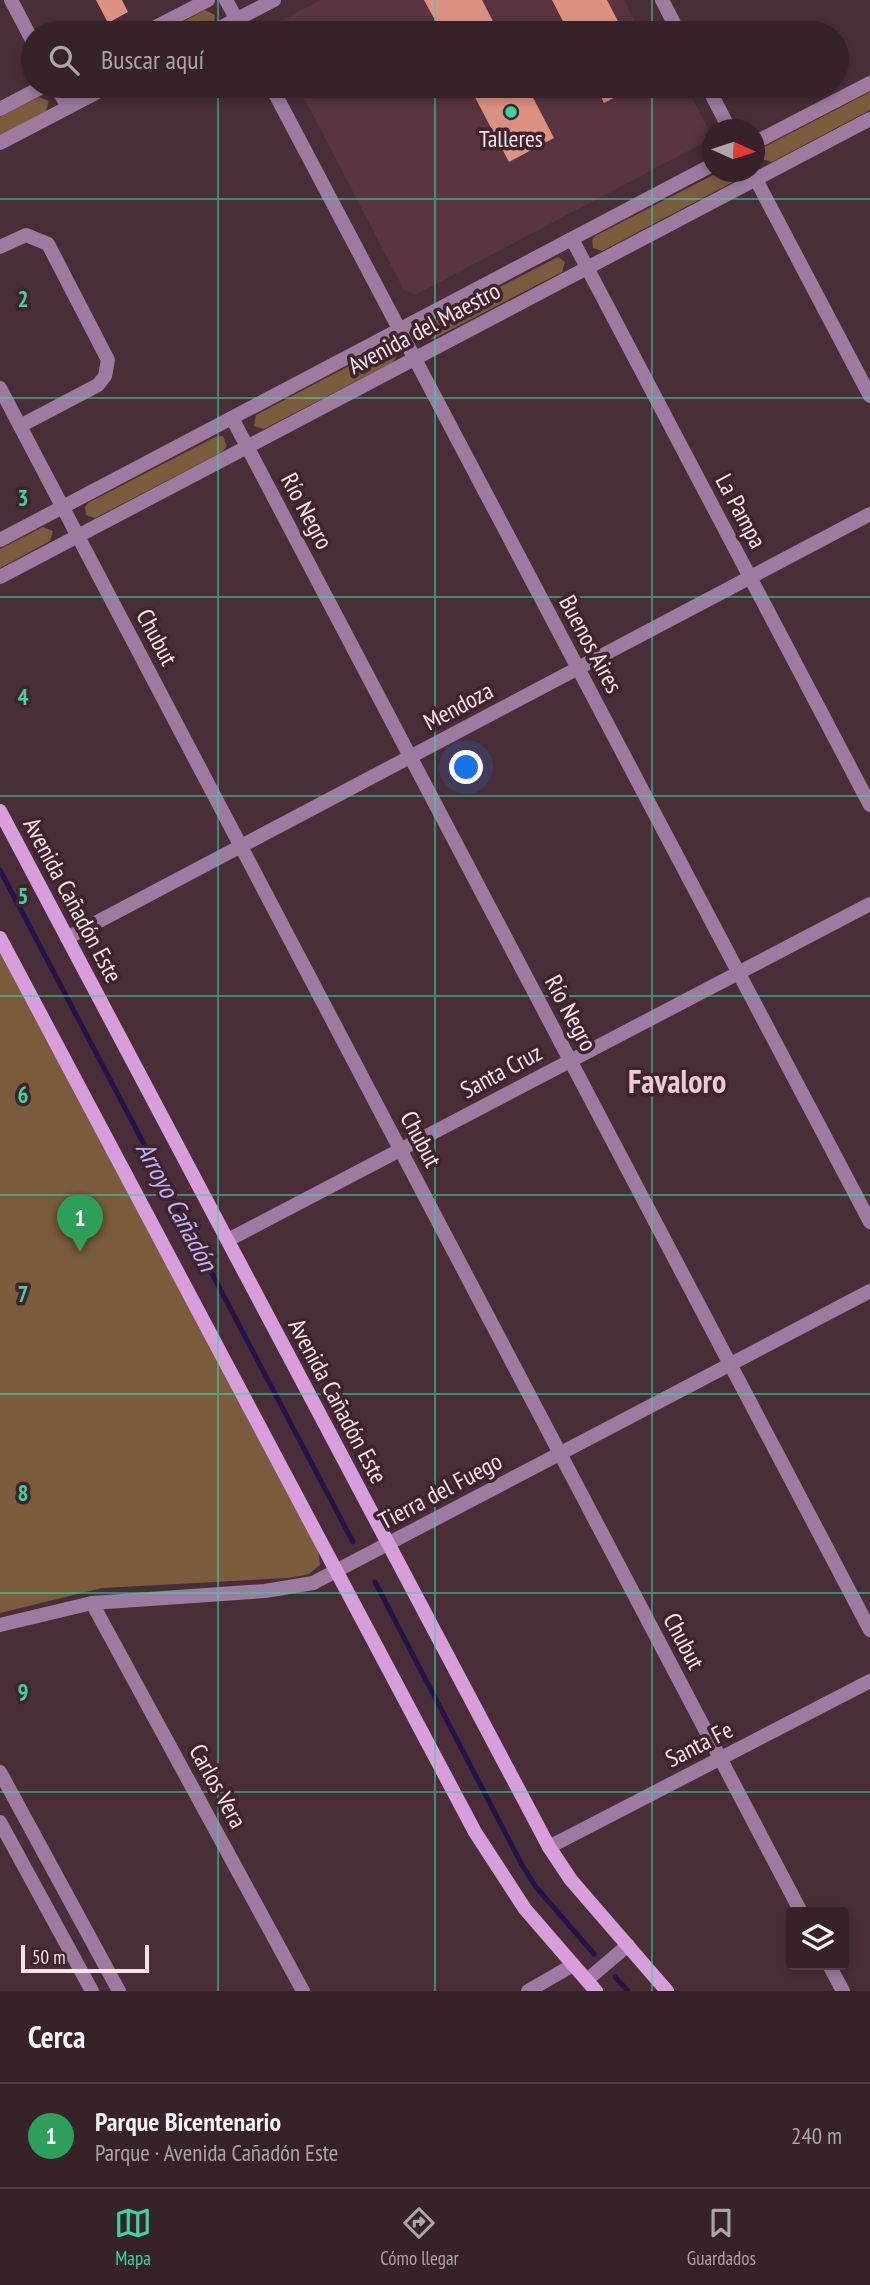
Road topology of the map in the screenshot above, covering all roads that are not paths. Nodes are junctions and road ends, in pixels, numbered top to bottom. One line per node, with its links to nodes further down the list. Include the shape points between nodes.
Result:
1 (11, 0): 7 (street)
2 (208, 0): 8 (street)
3 (226, 0): 6 (street)
4 (274, 0): 6 (street)
5 (662, 0): 10 (street)
6 (236, 19): 9 (street)
7 (22, 21)
8 (167, 21)
9 (232, 21)
10 (673, 21)
11 (870, 83): 12 (street)
12 (849, 94)
13 (21, 98): 20 (street)
14 (63, 98): 19 (street)
15 (86, 98): 19 (street)
16 (277, 98): 32 (street, Buenos Aires)
17 (713, 98): 21 (street)
18 (841, 98): 23 (street)
19 (68, 107): 24 (street)
20 (0, 109)
21 (724, 119)
22 (870, 120): 26 (street, Avenida del Maestro)
23 (765, 137)
24 (0, 143)
25 (702, 170): 29 (street, Avenida del Maestro)
26 (765, 170)
27 (741, 182): 31 (street, Avenida del Maestro)
28 (758, 182): 35 (street)
29 (572, 239): 31 (street, La Pampa); 32 (street, Avenida del Maestro)
30 (0, 247): 37 (street, via 26,235 48,244 108,359 105,376 97,385)
31 (587, 268): 33 (street, Avenida del Maestro); 44 (street, La Pampa)
32 (400, 330): 33 (street, Buenos Aires); 36 (street, Avenida del Maestro)
33 (415, 359): 38 (street, Avenida del Maestro); 45 (street, Buenos Aires)
34 (0, 388): 37 (street, Chubut)
35 (870, 396)
36 (232, 418): 38 (street, Río Negro); 39 (street, Avenida del Maestro)
37 (20, 426): 39 (street, Chubut)
38 (247, 447): 41 (street, Avenida del Maestro); 46 (street, Río Negro)
39 (63, 507): 41 (street, Chubut); 42 (street, Avenida del Maestro)
40 (870, 514): 44 (street, Mendoza)
41 (78, 536): 43 (street, Avenida del Maestro); 49 (street, Chubut)
42 (0, 540)
43 (0, 577)
44 (750, 577): 45 (street, Mendoza); 47 (street, La Pampa)
45 (578, 668): 46 (street, Mendoza); 53 (street, Buenos Aires)
46 (410, 757): 49 (street, Mendoza); 54 (street, Río Negro)
47 (870, 805)
48 (0, 811): 52 (main road, Avenida Cañadón Este)
49 (241, 846): 52 (street, Mendoza); 55 (street, Chubut)
50 (870, 904): 53 (street, Santa Cruz)
51 (0, 938): 62 (main road)
52 (67, 938): 57 (main road, Avenida Cañadón Este)
53 (738, 973): 54 (street, Santa Cruz); 56 (street, Buenos Aires)
54 (570, 1061): 55 (street, Santa Cruz); 59 (street, Río Negro)
55 (400, 1150): 57 (street, Santa Cruz); 60 (street, Chubut)
56 (870, 1222)
57 (228, 1240): 61 (main road, Avenida Cañadón Este)
58 (870, 1291): 59 (street, Tierra del Fuego)
59 (730, 1364): 60 (street, Tierra del Fuego); 65 (street, Río Negro)
60 (560, 1453): 61 (street, Tierra del Fuego); 67 (street, Chubut)
61 (388, 1543): 62 (street, Tierra del Fuego); 70 (main road, Avenida Cañadón Este)
62 (337, 1572): 63 (street, Tierra del Fuego, via 282,1590); 73 (main road, via 490,1858 525,1909)
63 (92, 1603): 64 (street, Tierra del Fuego); 78 (street, Carlos Vera)
64 (0, 1625)
65 (870, 1630)
66 (870, 1681): 67 (street, Santa Fe)
67 (720, 1759): 70 (street, Santa Fe); 71 (street, Chubut)
68 (0, 1772): 77 (street)
69 (0, 1822): 76 (street)
70 (549, 1847): 72 (main road, Avenida Cañadón Este, via 571,1880)
71 (798, 1907)
72 (628, 1945): 75 (street); 80 (main road, Avenida Cañadón Este)
73 (573, 1965): 75 (main road); 79 (street)
74 (832, 1970): 81 (street)
75 (592, 1986)
76 (92, 1991)
77 (119, 1991)
78 (303, 1991)
79 (528, 1991)
80 (667, 1991)
81 (843, 1991)

